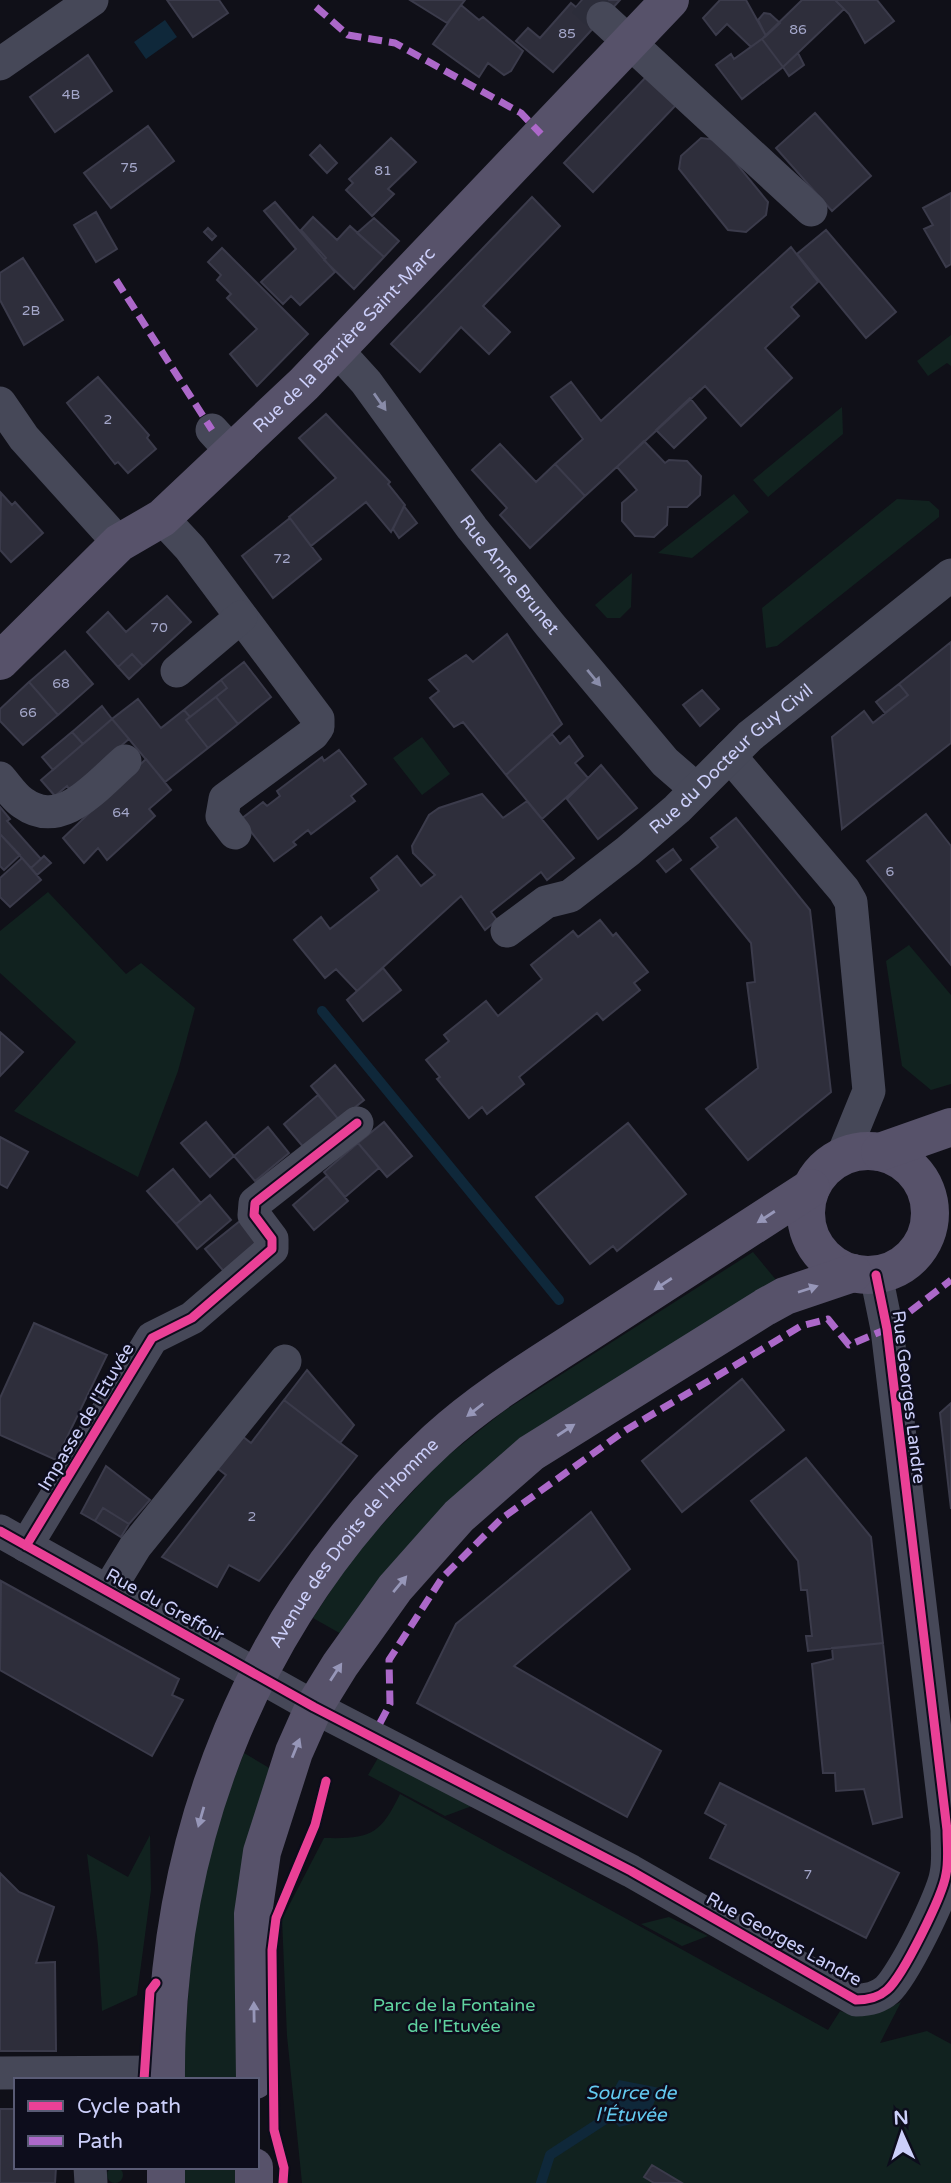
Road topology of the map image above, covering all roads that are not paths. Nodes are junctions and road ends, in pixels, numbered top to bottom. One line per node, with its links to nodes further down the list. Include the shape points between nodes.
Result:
1 (92, 0): 4 (street)
2 (670, 0): 3 (main road, Rue de la Barrière Saint-Marc)
3 (617, 30): 5 (street); 6 (main road, Rue de la Barrière Saint-Marc)
4 (0, 64)
5 (811, 210)
6 (337, 349): 8 (main road, Rue de la Barrière Saint-Marc, via 222,441); 17 (street, Rue Anne Brunet, one-way to 17, via 550,625 665,762)
7 (0, 403): 9 (street, via 24,438)
8 (162, 518): 9 (main road, Rue de la Barrière Saint-Marc); 11 (street)
9 (119, 543): 12 (main road, Rue de la Barrière Saint-Marc)
10 (951, 575): 14 (street, Rue du Docteur Guy Civil, via 772,717)
11 (242, 617): 13 (street); 18 (street, via 318,719 318,727 225,799 222,816)
12 (0, 661)
13 (177, 671)
14 (730, 756): 17 (street, Rue du Docteur Guy Civil); 23 (street, via 851,902 869,1091)
15 (125, 761): 16 (street, via 60,813 23,803)
16 (0, 778)
17 (695, 788): 19 (street, Rue du Docteur Guy Civil, via 677,809 570,896 546,902)
18 (235, 833)
19 (507, 931)
20 (357, 1123): 28 (street, Impasse de l'Etuvée, via 255,1203 254,1215 272,1239 272,1249 192,1318 152,1338)
21 (951, 1127): 22 (main road)
22 (880, 1152): 23 (main road); 25 (main road, via 895,1157 920,1179)
23 (842, 1157): 24 (main road, Avenue des Droits de l'Homme, via 829,1164)
24 (811, 1188): 26 (main road, via 806,1214 812,1240 822,1255); 30 (main road, Avenue des Droits de l'Homme, one-way to 30, via 505,1386 438,1439 367,1512)
25 (937, 1234): 26 (main road, via 895,1270)
26 (864, 1274): 31 (main road, one-way to 26, via 395,1588 459,1516 531,1452 775,1302); 31 (street, Rue Georges Landre, via 887,1329 947,1830 946,1873 940,1895 887,1990 868,2000 856,2000 631,1871)
27 (285, 1361): 29 (street, via 135,1547)
28 (13, 1539): 29 (street, Rue du Greffoir)
29 (108, 1591): 30 (street, Rue du Greffoir)
30 (257, 1673): 31 (street, Rue du Greffoir); 34 (main road, Avenue des Droits de l'Homme, one-way to 34, via 200,1817 172,1970)
31 (314, 1707): 35 (main road, one-way to 31, via 253,1914 262,1852 294,1752)
32 (0, 2073): 33 (street)
33 (86, 2076): 34 (street)
34 (166, 2076)
35 (255, 2078)

